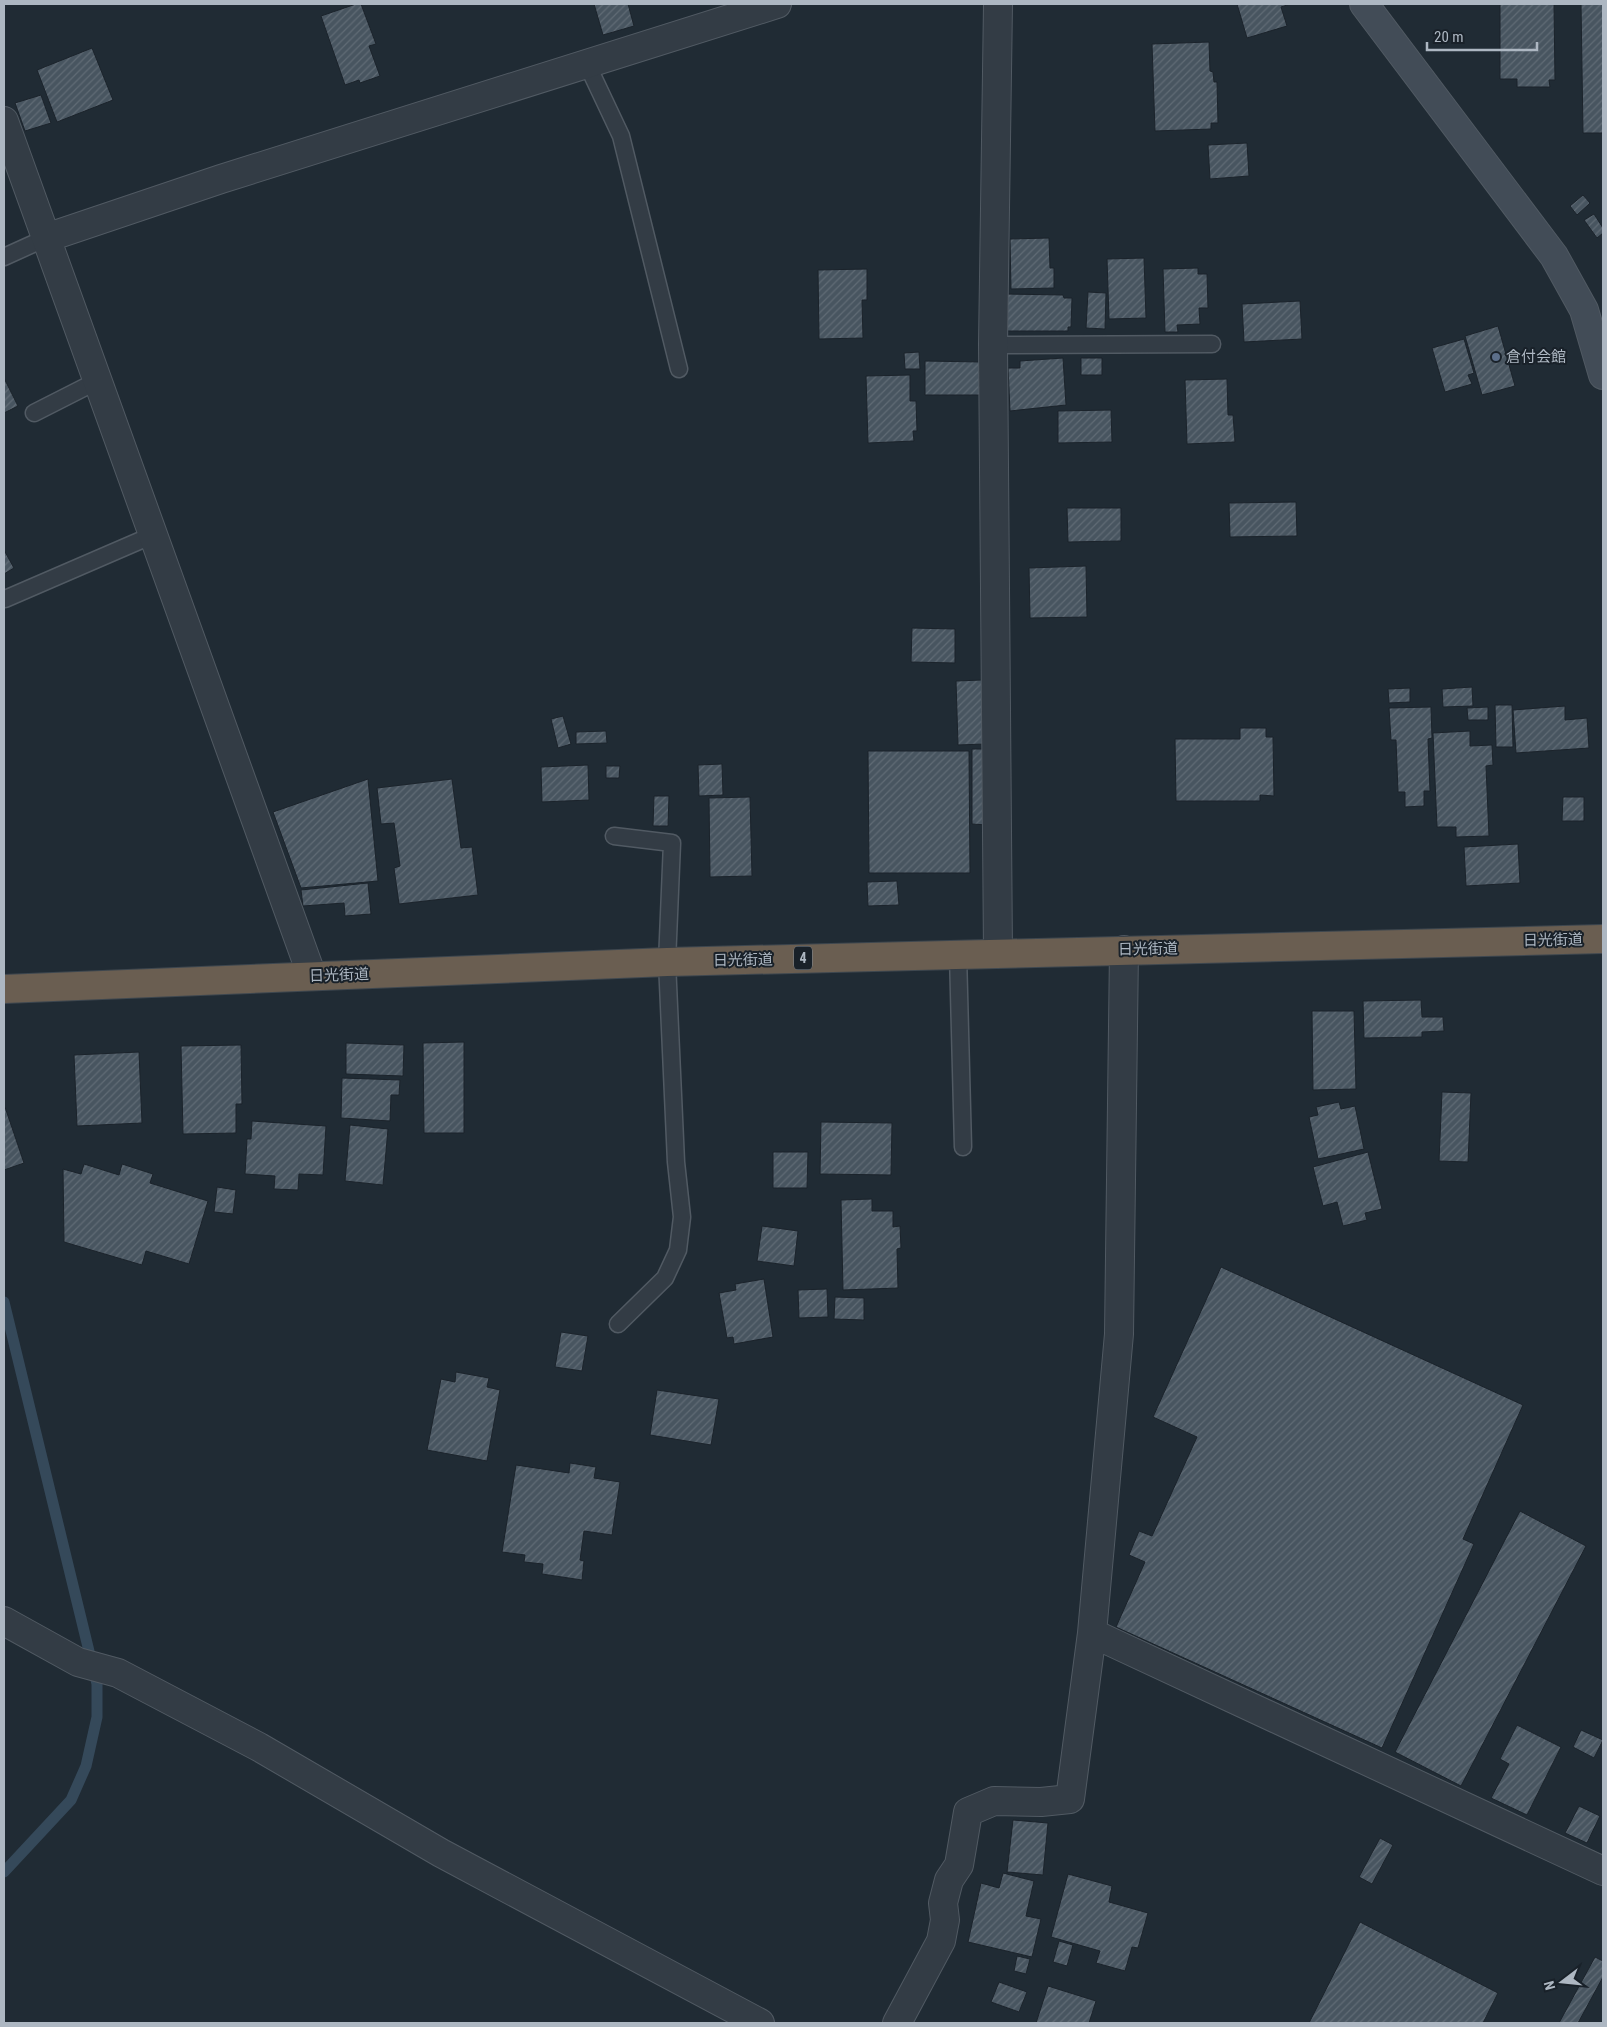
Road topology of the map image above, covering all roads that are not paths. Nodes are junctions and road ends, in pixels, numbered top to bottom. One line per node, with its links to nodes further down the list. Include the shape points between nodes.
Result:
1 (777, 4): 4 (street)
2 (998, 4): 9 (street)
3 (1374, 7): 11 (street, via 1554,256 1584,310)
4 (587, 64): 6 (street, via 221,179); 10 (lane, via 621,136)
5 (4, 121): 6 (street)
6 (46, 238): 7 (lane); 12 (street)
7 (4, 257)
8 (1212, 344): 9 (lane)
9 (993, 345): 19 (street)
10 (679, 369)
11 (1603, 375)
12 (97, 381): 13 (lane); 14 (street)
13 (34, 413)
14 (153, 534): 15 (lane); 22 (street)
15 (5, 599)
16 (614, 836): 21 (lane, via 672,843)
17 (1603, 938): 18 (highway, 日光街道 / 4)
18 (1124, 950): 19 (highway, 日光街道 / 4); 27 (street, via 1119,1334)
19 (998, 953): 20 (highway, 日光街道 / 4)
20 (958, 954): 21 (highway, 日光街道 / 4); 24 (lane)
21 (668, 962): 22 (highway, 日光街道 / 4); 25 (lane, via 676,1162 682,1217 678,1250 665,1278)
22 (312, 976): 23 (highway, 日光街道 / 4)
23 (4, 989)
24 (963, 1147)
25 (618, 1324)
26 (4, 1621): 29 (street, via 78,1662 118,1673 259,1747 440,1852)
27 (1092, 1633): 28 (street); 30 (street, via 1070,1799 994,1801 968,1812 959,1864 949,1880 943,1903 945,1920 941,1941)
28 (1603, 1871)
29 (760, 2023)
30 (897, 2023)

